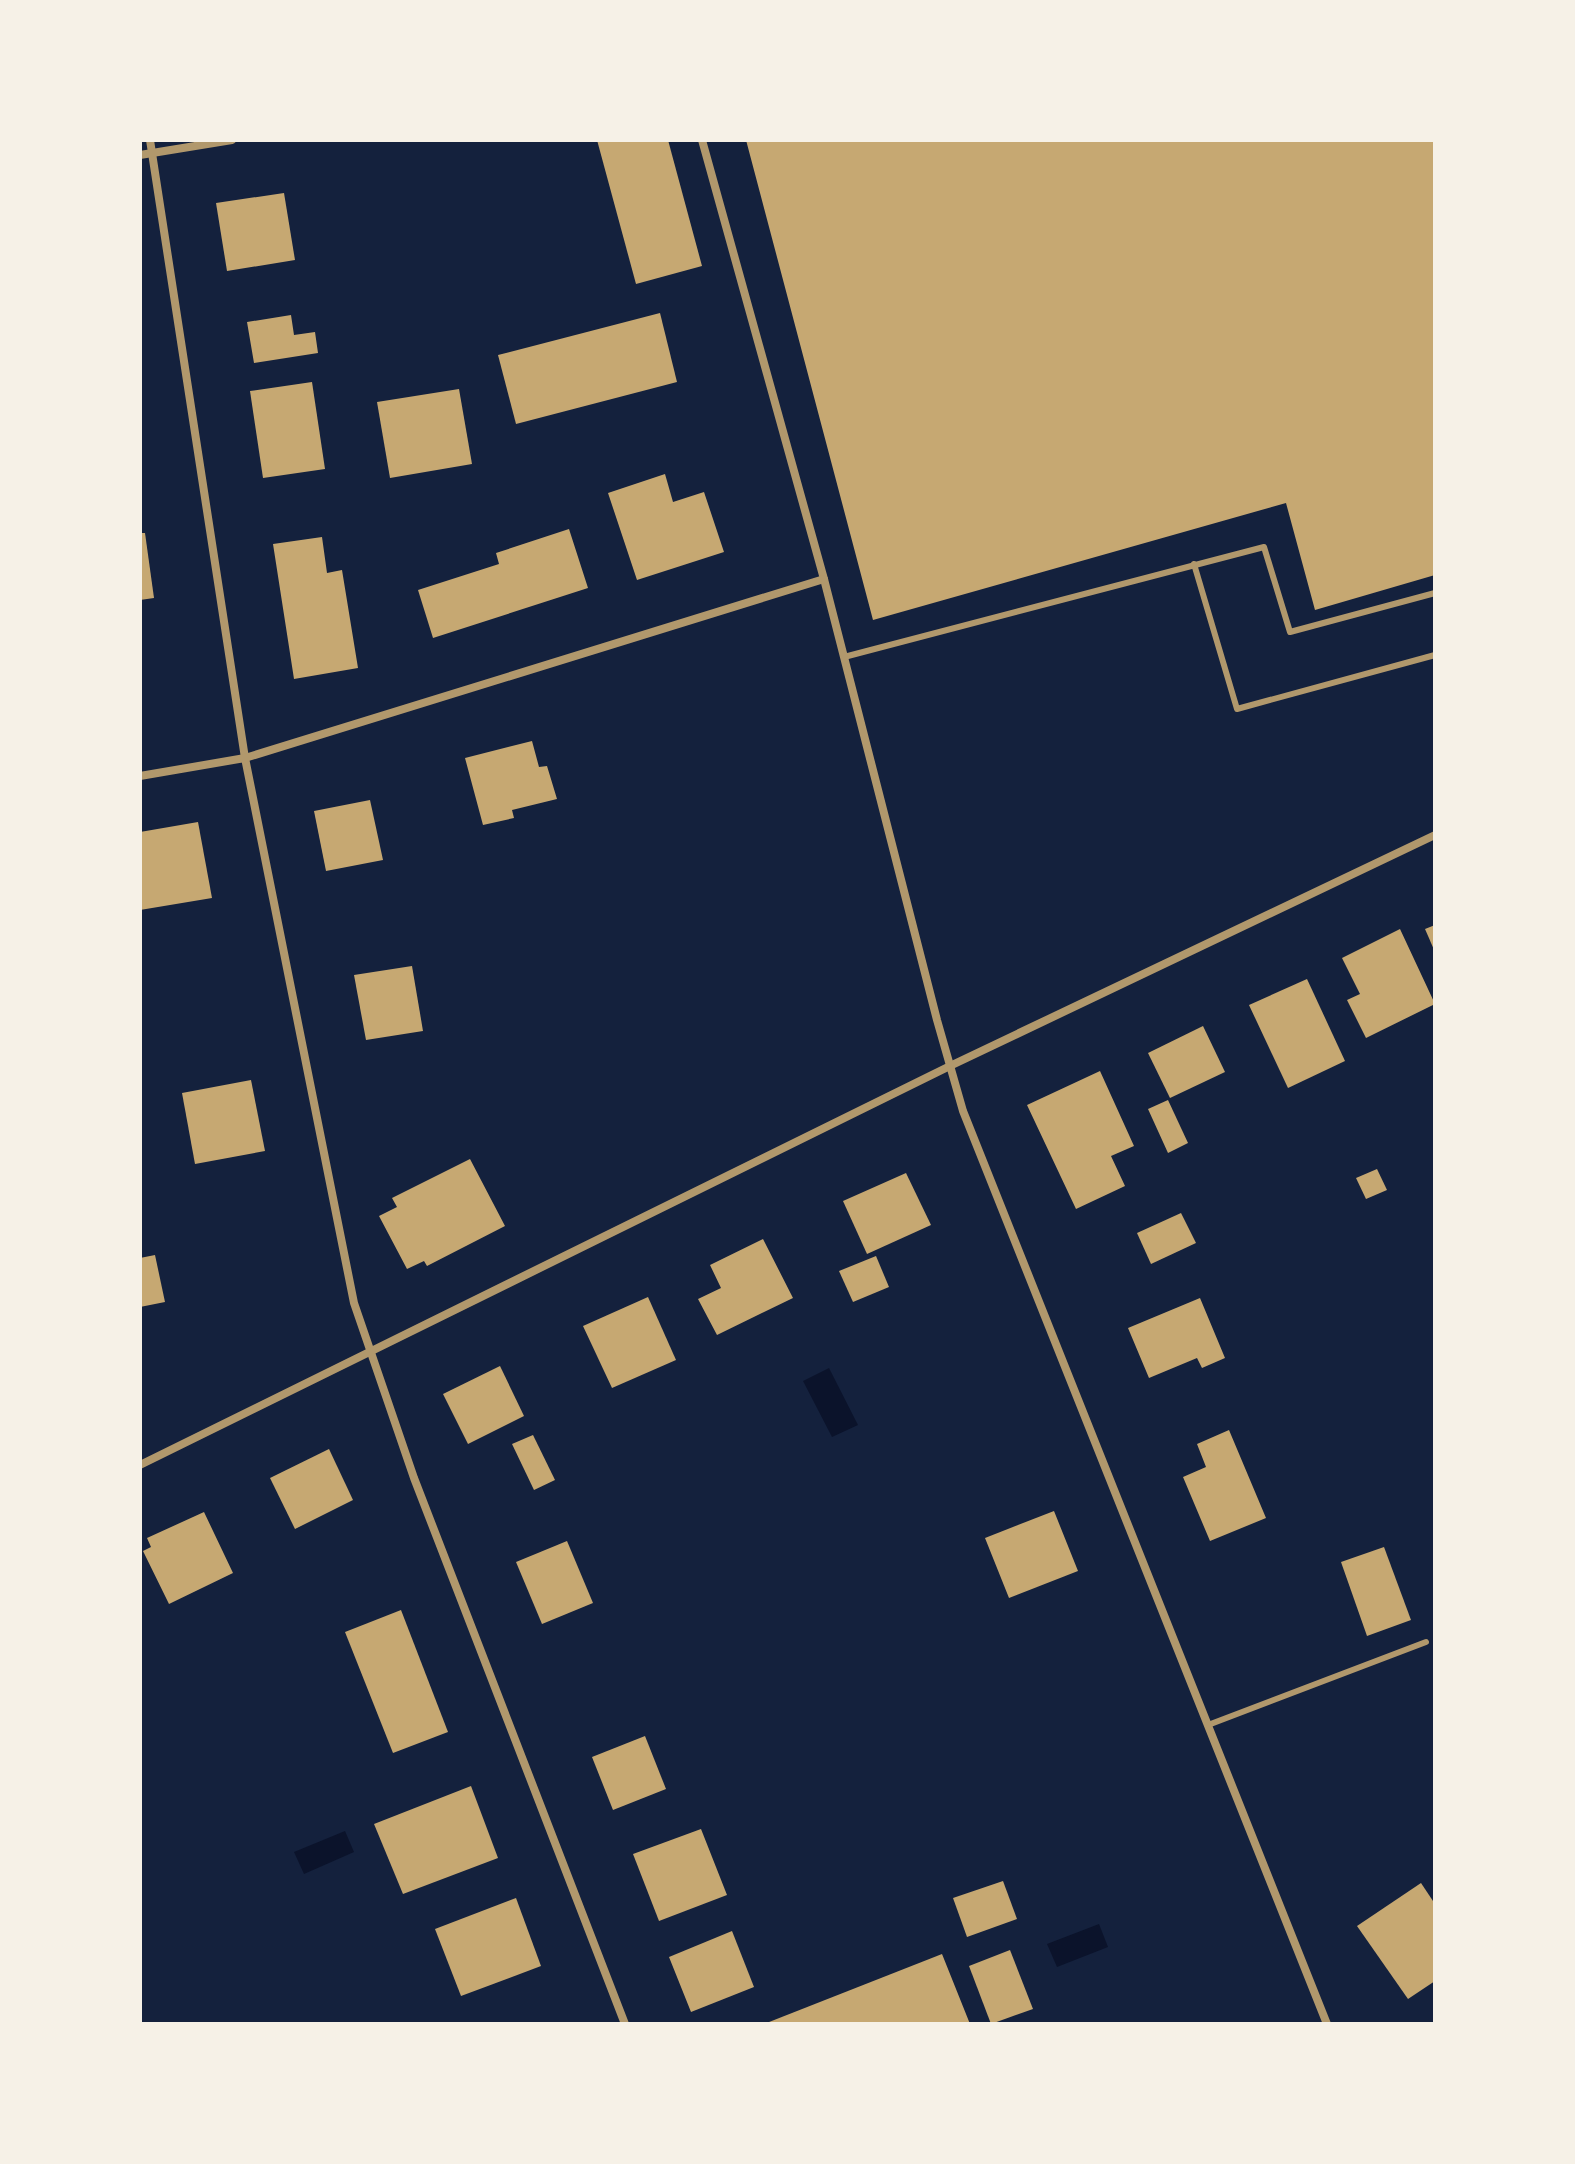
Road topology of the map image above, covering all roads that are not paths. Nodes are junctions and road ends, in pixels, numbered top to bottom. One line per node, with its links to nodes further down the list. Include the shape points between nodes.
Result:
1 (150, 140): 4 (street)
2 (232, 140): 4 (street)
3 (702, 140): 7 (street)
4 (152, 153): 5 (street); 11 (street)
5 (140, 155)
6 (1194, 564): 8 (lane, via 1264,547 1290,632); 9 (lane, via 1237,709); 10 (lane)
7 (824, 579): 10 (street); 11 (street)
8 (1435, 593)
9 (1435, 655)
10 (844, 657): 14 (street)
11 (245, 758): 12 (street); 15 (street, via 354,1303)
12 (140, 776)
13 (1435, 835): 14 (street)
14 (952, 1065): 15 (street); 18 (street, via 963,1111)
15 (369, 1351): 16 (street); 19 (street)
16 (140, 1465)
17 (1426, 1642): 18 (lane)
18 (1208, 1725): 20 (street)
19 (625, 2024)
20 (1327, 2024)

